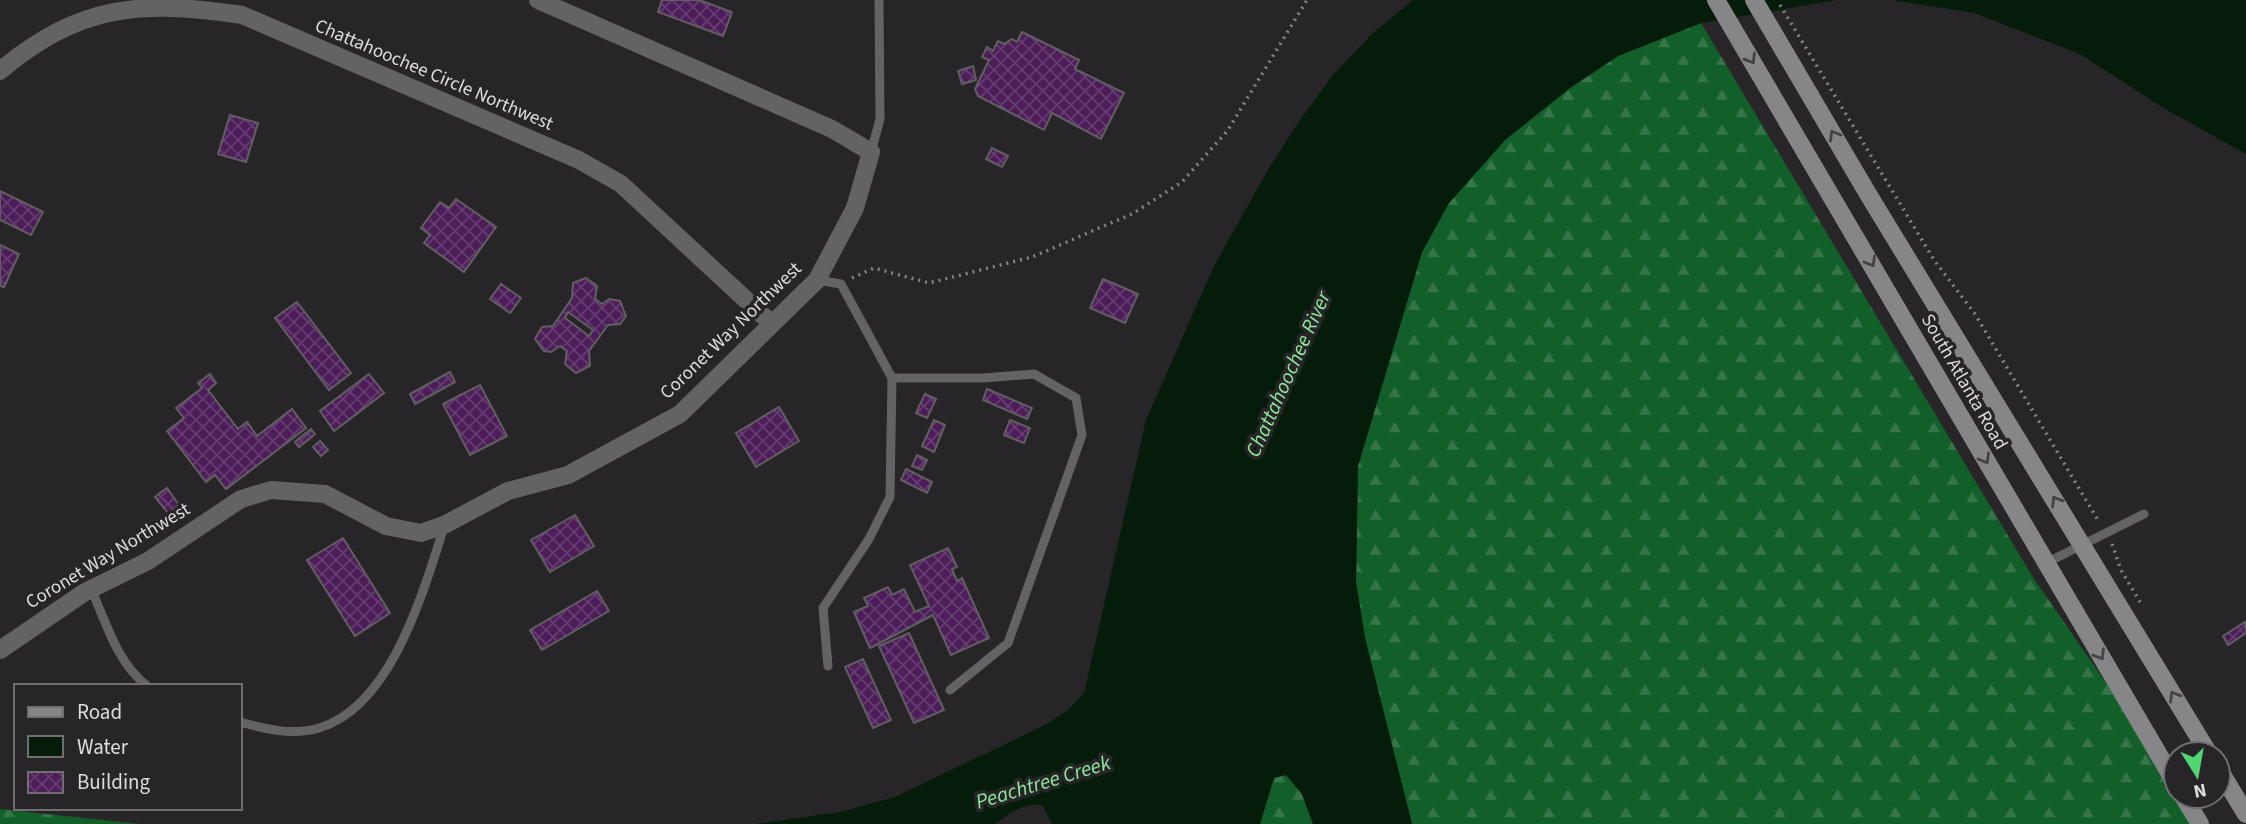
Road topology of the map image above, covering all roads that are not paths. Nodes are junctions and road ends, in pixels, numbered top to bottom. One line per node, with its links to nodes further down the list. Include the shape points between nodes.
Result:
1 (538, 0): 6 (street, via 832,129)
2 (879, 0): 6 (lane, via 880,119)
3 (1716, 0): 13 (main road, South Atlanta Road, one-way to 13)
4 (1754, 0): 12 (main road, South Atlanta Road, one-way to 4)
5 (0, 71): 8 (street, Chattahoochee Circle Northwest, via 29,46 70,22 110,8 152,2 198,4 242,15 579,160 621,184)
6 (871, 152): 7 (street, Coronet Way Northwest, via 855,208)
7 (817, 280): 8 (street, Coronet Way Northwest); 9 (lane, via 841,284)
8 (772, 324): 11 (street, Coronet Way Northwest, via 680,414 568,475 508,491)
9 (892, 378): 16 (lane, via 890,497 869,539 822,608); 18 (lane, via 1034,374 1076,398 1082,435 1008,643)
10 (2144, 514): 12 (lane)
11 (444, 525): 14 (street, Coronet Way Northwest, via 421,533 403,531 325,494 271,490 241,499 148,561); 19 (lane, via 421,597 393,658 362,702 345,717 317,729 288,732)
12 (2082, 545): 13 (lane); 20 (main road, South Atlanta Road, one-way to 12)
13 (2046, 563): 21 (main road, South Atlanta Road, one-way to 21)
14 (91, 589): 15 (street, Coronet Way Northwest); 17 (lane, via 114,645)
15 (0, 650)
16 (828, 666)
17 (145, 684)
18 (950, 690)
19 (242, 722)
20 (2200, 740)
21 (2162, 760)
22 (2232, 791): 23 (main road)
23 (2246, 814)

